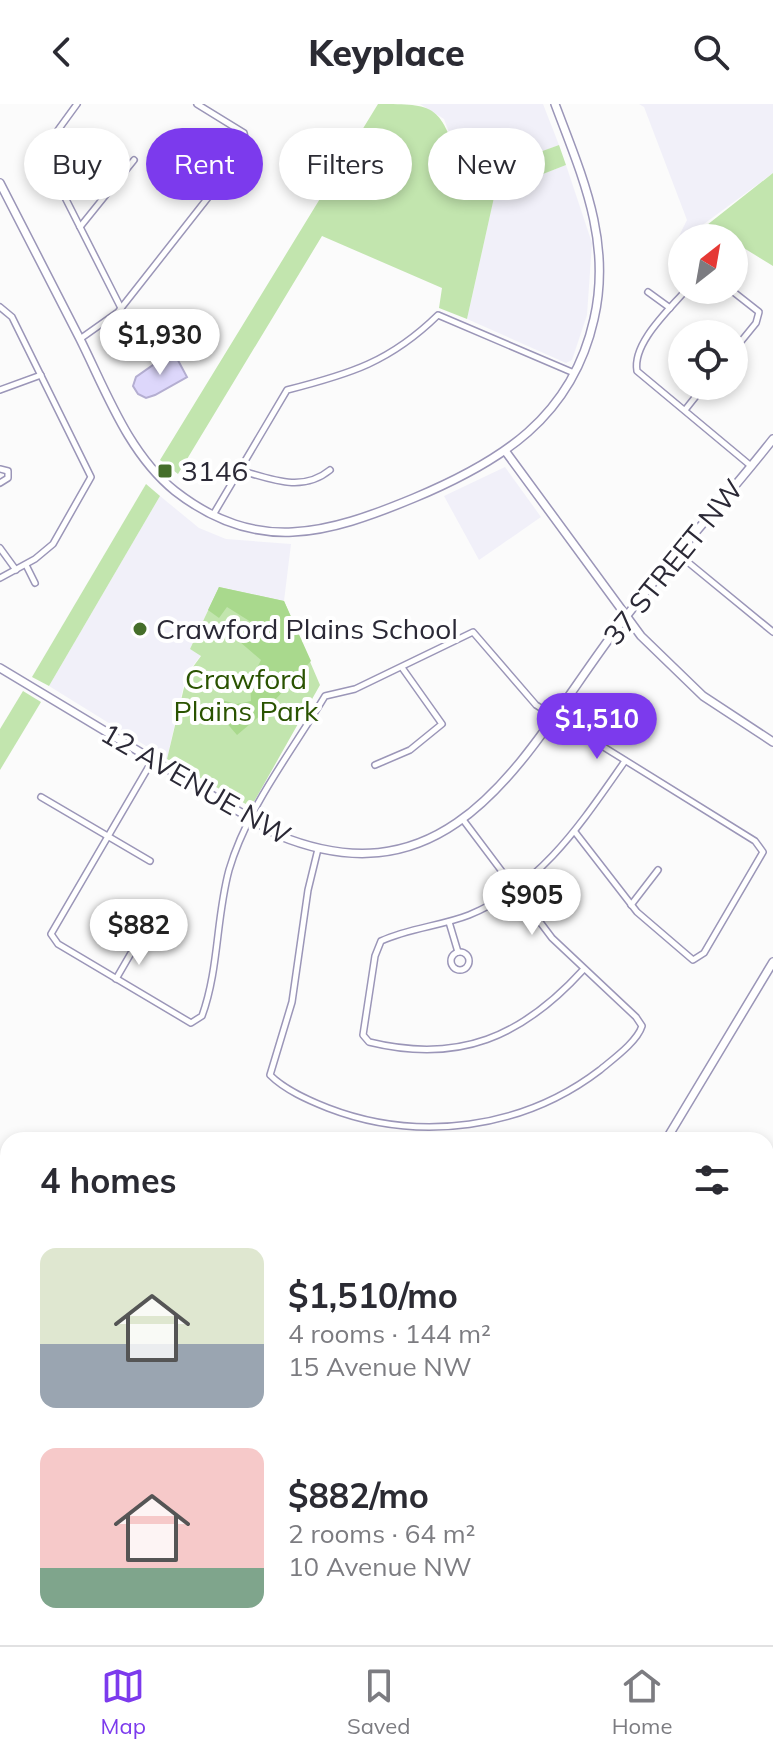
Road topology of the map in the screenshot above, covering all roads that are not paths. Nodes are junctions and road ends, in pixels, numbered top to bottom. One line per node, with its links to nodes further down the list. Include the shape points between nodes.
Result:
1 (77, 104): 6 (street, via 43,154)
2 (197, 104): 11 (street, via 244,133 245,151)
3 (555, 104): 15 (street, via 588,190 601,251 594,322)
4 (134, 160): 6 (street)
5 (0, 183): 14 (street)
6 (80, 227): 11 (street)
7 (648, 292): 12 (street)
8 (748, 303): 13 (street, via 759,312)
9 (674, 304): 12 (street)
10 (0, 307): 16 (street, via 12,317)
11 (121, 308): 14 (street)
12 (670, 309): 19 (street, via 648,337 636,365)
13 (748, 333)
14 (80, 339): 27 (street, via 142,456 175,490)
15 (574, 373): 21 (street, via 545,416); 24 (street, via 438,315 405,346 366,368 287,390)
16 (41, 375): 17 (street); 30 (street, via 90,480 53,544)
17 (0, 390)
18 (693, 400): 19 (street)
19 (685, 410): 22 (street)
20 (773, 439): 22 (street, 37 STREET NW)
21 (506, 452): 27 (street, via 460,478 334,528 273,531); 34 (street)
22 (751, 466): 29 (street, 37 STREET NW)
23 (0, 469): 26 (street, via 8,471)
24 (239, 470): 25 (street, via 287,484 318,480); 27 (street)
25 (330, 470)
26 (0, 483)
27 (213, 515)
28 (0, 548): 31 (street)
29 (678, 554): 34 (street, 37 STREET NW); 35 (street)
30 (26, 565): 31 (street); 33 (street)
31 (16, 570): 32 (street)
32 (0, 578)
33 (35, 583)
34 (625, 618): 38 (street, 37 STREET NW); 39 (street, via 703,696)
35 (773, 632)
36 (0, 668): 40 (street, 12 AVENUE NW)
37 (403, 669): 38 (street, via 473,632 522,693); 42 (street, via 442,724 410,750); 44 (street, via 325,696)
38 (552, 716): 41 (street); 45 (street, 37 STREET NW, via 501,788)
39 (773, 742)
40 (152, 761): 44 (street, 12 AVENUE NW); 47 (street)
41 (625, 761): 46 (street); 53 (street, via 763,849 697,960)
42 (375, 765)
43 (41, 797): 47 (street)
44 (252, 820): 49 (street, 12 AVENUE NW); 59 (street, via 230,866 202,1016 194,1023)
45 (464, 821): 48 (street, 37 STREET NW); 52 (street)
46 (575, 832): 52 (street); 53 (street)
47 (107, 835): 50 (street); 59 (street, via 51,934 58,944)
48 (406, 847): 49 (street, 12 AVENUE NW, via 358,853)
49 (318, 849): 58 (street, via 292,1002 269,1073 306,1098 364,1119 428,1127 478,1123 524,1111 574,1087 617,1056 642,1026)
50 (150, 861)
51 (658, 870): 53 (street)
52 (515, 889): 54 (street); 58 (street)
53 (631, 905)
54 (449, 922): 56 (street); 58 (street, via 381,941 362,1029 365,1039 420,1050 483,1041 535,1016)
55 (138, 941): 59 (street)
56 (458, 952)
57 (773, 962): 60 (street)
58 (583, 970)
59 (116, 979)
60 (671, 1132)

